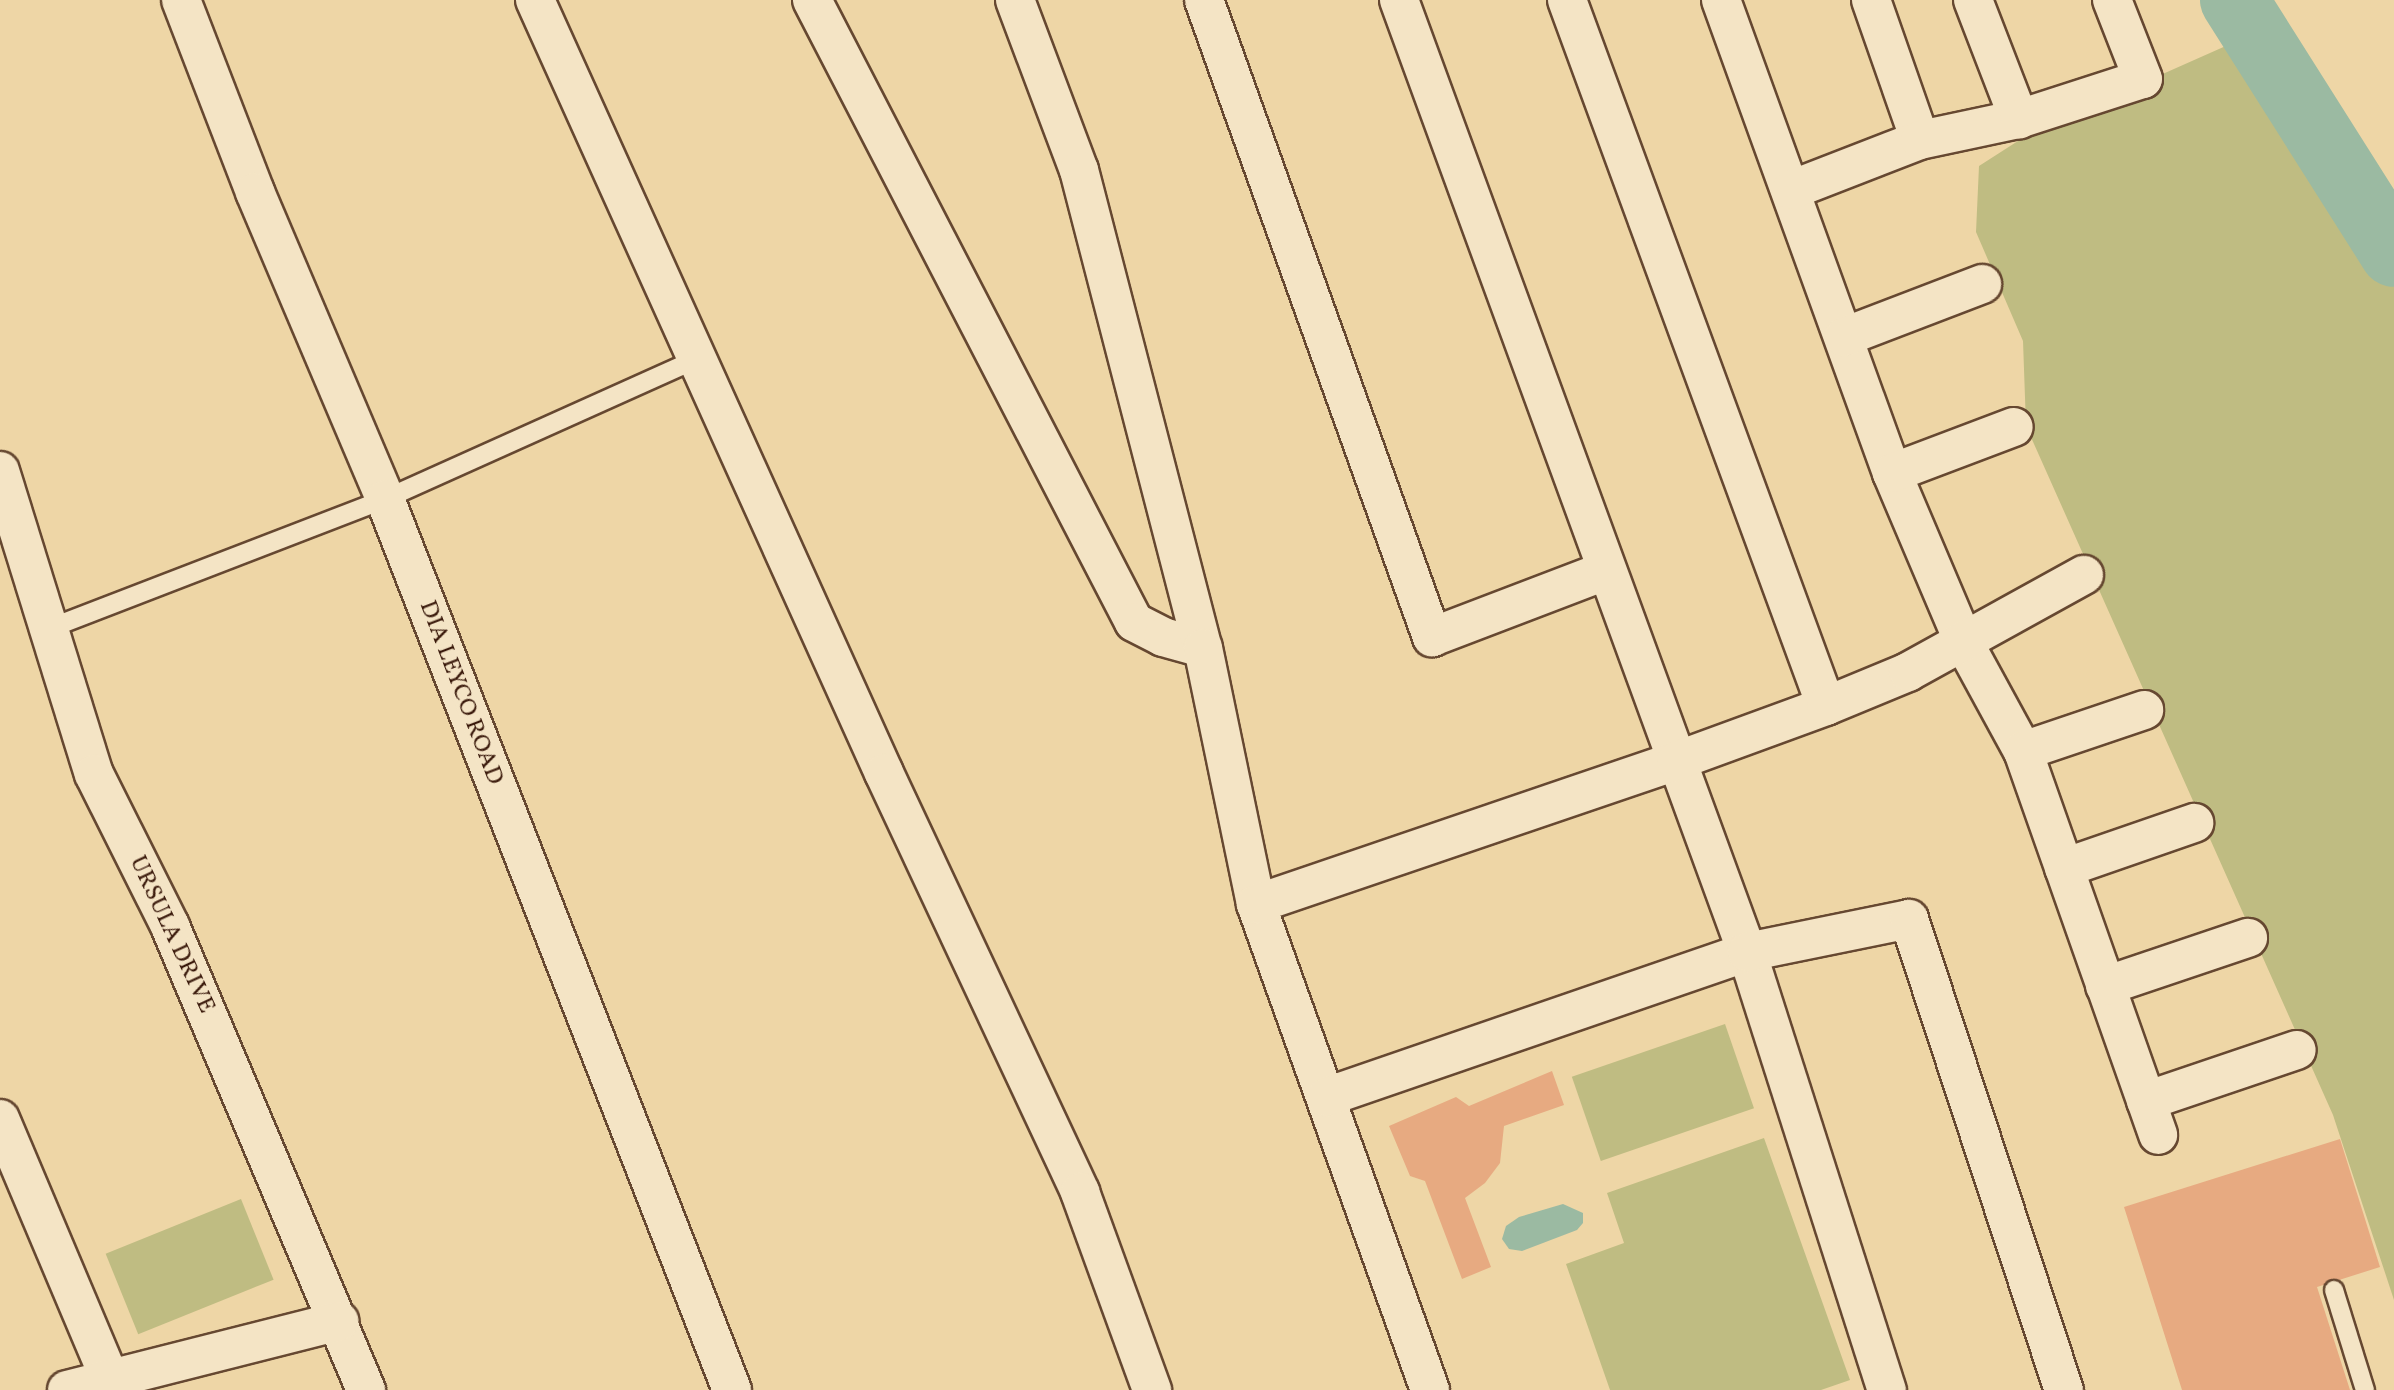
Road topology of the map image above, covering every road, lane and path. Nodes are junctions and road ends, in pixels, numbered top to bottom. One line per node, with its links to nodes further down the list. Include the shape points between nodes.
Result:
1 (181, 0): 21 (street, DIA LEYCO ROAD, via 255,192)
2 (535, 0): 17 (street)
3 (812, 0): 26 (street, via 1134,622)
4 (1015, 0): 26 (street, via 1079,170)
5 (1204, 0): 22 (street, via 1432,637)
6 (1399, 0): 22 (street)
7 (1567, 0): 27 (street)
8 (1721, 0): 14 (street)
9 (1871, 0): 13 (street)
10 (1973, 0): 12 (street)
11 (2112, 0): 12 (street, via 2143,79)
12 (2019, 119): 13 (street)
13 (1920, 140): 14 (street)
14 (1791, 190): 16 (street)
15 (1982, 284): 16 (street)
16 (1844, 337): 20 (street)
17 (695, 360): 21 (lane); 46 (street, via 1080,1192)
18 (2014, 427): 20 (street)
19 (0, 471): 24 (street, URSULA DRIVE)
20 (1892, 473): 25 (street)
21 (385, 499): 24 (lane); 45 (street, DIA LEYCO ROAD)
22 (1605, 571): 30 (street)
23 (2084, 575): 25 (street)
24 (48, 629): 41 (street, URSULA DRIVE, via 94,774 170,926)
25 (1964, 643): 27 (street); 29 (street)
26 (1203, 648): 33 (street)
27 (1826, 706): 30 (street)
28 (2144, 710): 29 (street)
29 (2023, 751): 32 (street)
30 (1676, 761): 33 (street); 35 (street)
31 (2194, 823): 32 (street)
32 (2064, 868): 36 (street)
33 (1256, 904): 38 (street)
34 (2248, 938): 36 (street)
35 (1747, 952): 38 (street); 48 (street); 49 (street, via 1909,919)
36 (2105, 986): 37 (street, via 2152,1118)
37 (2297, 1050)
38 (1326, 1097): 47 (street)
39 (0, 1119): 42 (street)
40 (2334, 1290): 50 (lane)
41 (339, 1321): 42 (street); 44 (street, URSULA DRIVE)
42 (109, 1377): 43 (street)
43 (67, 1390)
44 (366, 1390)
45 (732, 1390)
46 (1152, 1390)
47 (1430, 1390)
48 (1887, 1390)
49 (2064, 1390)
50 (2365, 1390)

